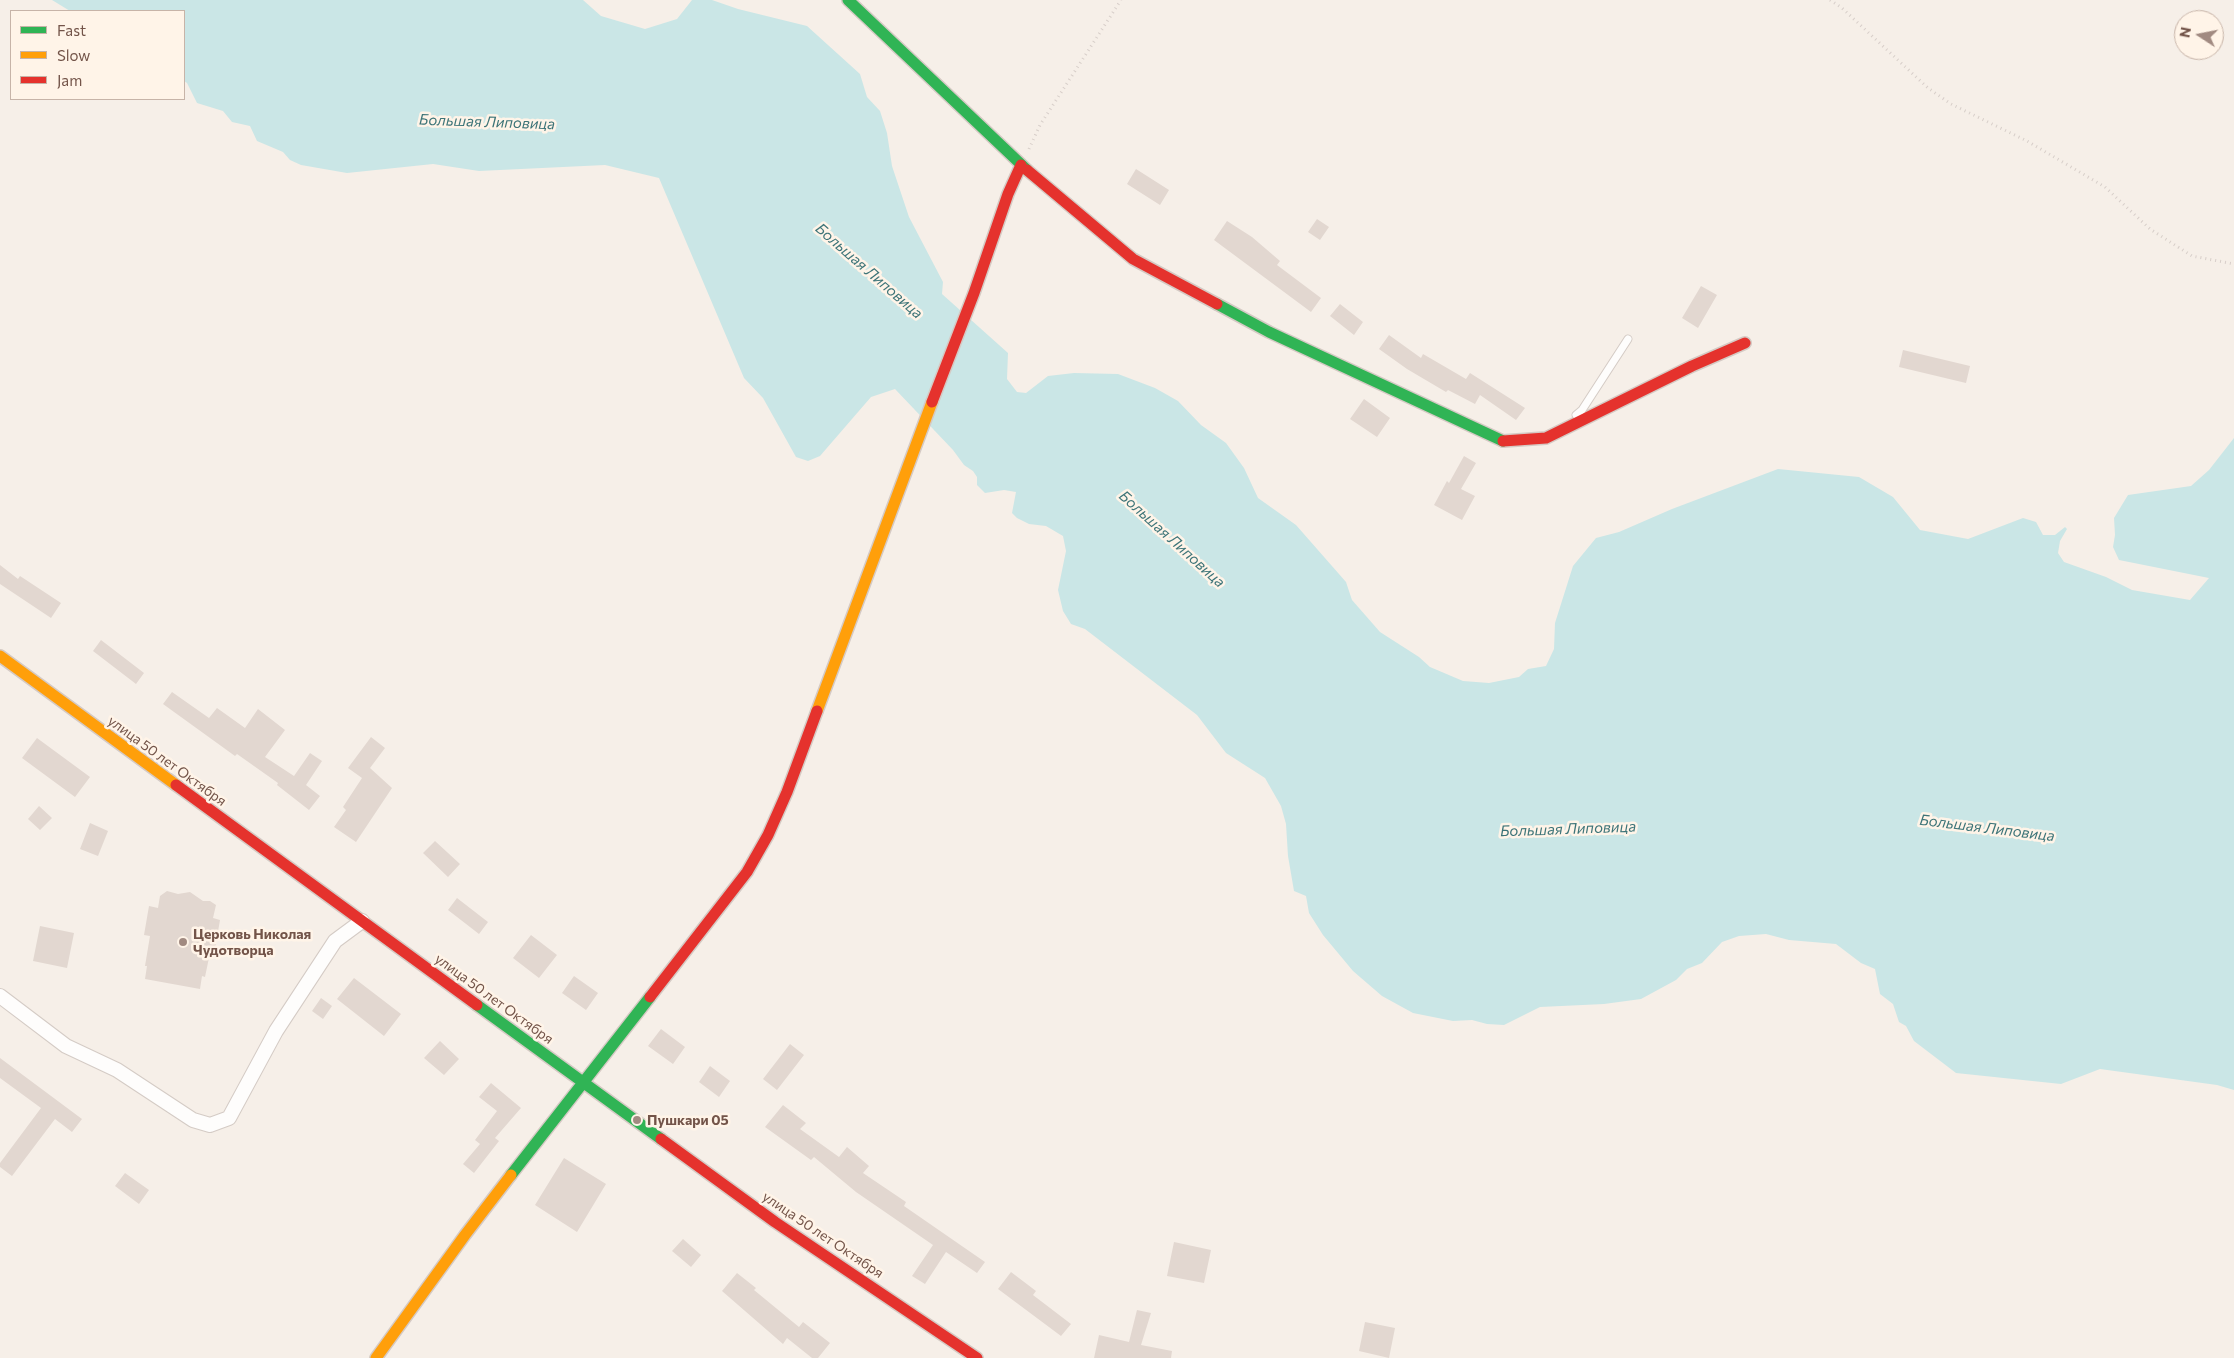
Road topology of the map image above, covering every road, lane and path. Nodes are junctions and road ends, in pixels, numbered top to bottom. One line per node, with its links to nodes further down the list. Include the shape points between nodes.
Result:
1 (848, 0): 4 (street)
2 (1121, 0): 4 (path, via 1040,125)
3 (1830, 0): 5 (path, via 1928,88 1951,104 2028,141 2105,187 2150,229 2192,256)
4 (1021, 165): 8 (street, via 1134,259 1269,332 1503,441); 12 (street, via 787,792 768,835 747,872)
5 (2234, 264)
6 (1628, 339): 8 (lane, via 1582,410)
7 (1745, 343): 8 (street)
8 (1546, 438)
9 (0, 656): 10 (street, улица 50 лет Октября)
10 (362, 921): 11 (street, via 335,941 276,1031 229,1118 210,1125 194,1120 117,1070 66,1046); 12 (street, улица 50 лет Октября)
11 (0, 996)
12 (584, 1084): 13 (street, via 465,1235); 14 (street, улица 50 лет Октября, via 775,1222)
13 (376, 1358)
14 (977, 1358)

